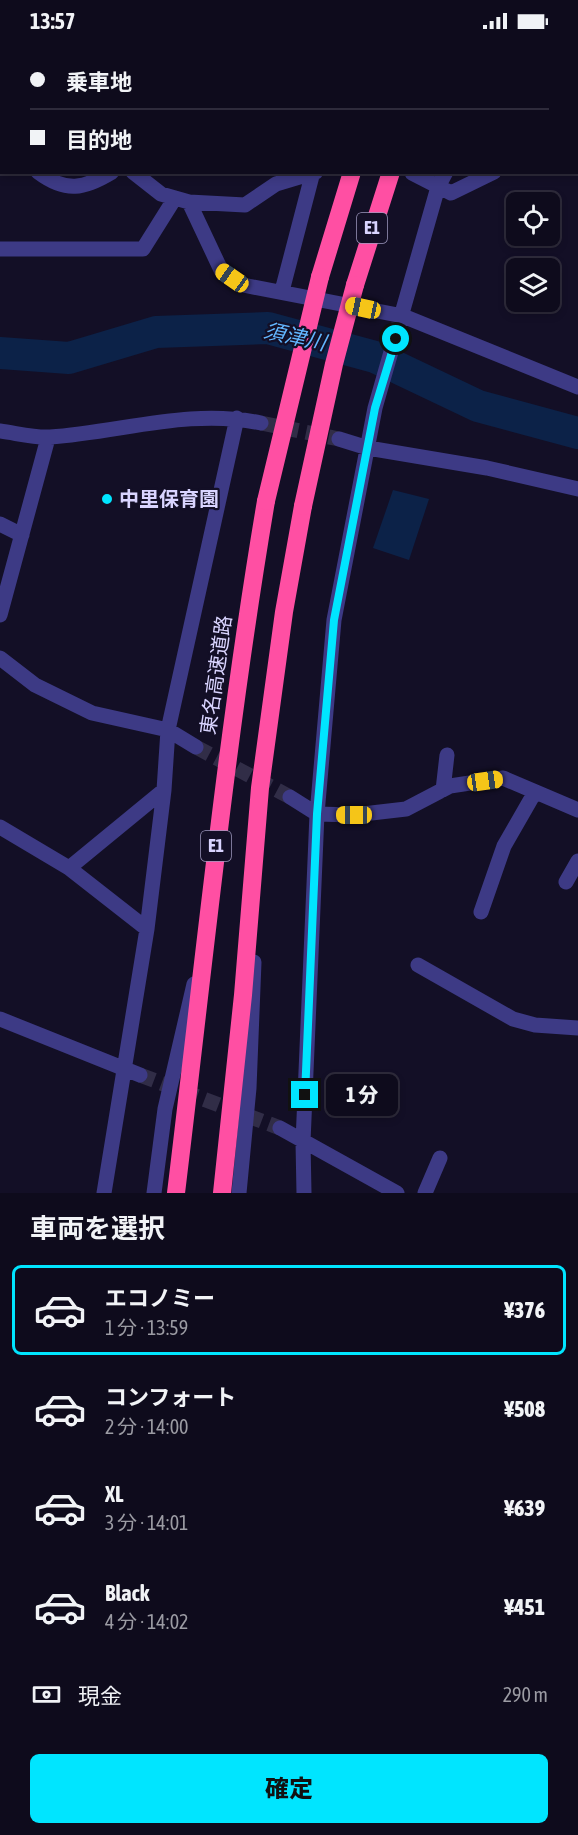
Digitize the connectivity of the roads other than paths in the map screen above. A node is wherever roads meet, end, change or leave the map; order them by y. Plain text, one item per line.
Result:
1 (42, 174) edge
2 (109, 174) edge
3 (136, 174) edge
4 (311, 174) edge
5 (314, 174) edge
6 (351, 174) edge
7 (390, 174) edge
8 (414, 174) edge
9 (445, 174) edge
10 (490, 174) edge
11 (438, 187) junction
12 (182, 200) junction
13 (0, 249) edge
14 (282, 291) junction
15 (403, 316) junction
16 (578, 387) edge
17 (237, 418) junction
18 (261, 423) tunnel mouth
19 (0, 431) edge
20 (48, 438) junction
21 (339, 439) tunnel mouth
22 (368, 448) junction
23 (578, 489) edge
24 (0, 524) edge
25 (22, 535) junction
26 (0, 615) edge
27 (0, 658) edge
28 (168, 730) junction
29 (196, 747) tunnel mouth
30 (447, 755) dead end
31 (260, 789) junction
32 (164, 790) junction
33 (443, 790) junction
34 (535, 792) junction
35 (290, 797) tunnel mouth
36 (578, 810) edge
37 (317, 814) junction
38 (0, 827) edge
39 (578, 861) edge
40 (69, 868) junction
41 (566, 882) dead end
42 (481, 912) dead end
43 (147, 929) junction
44 (205, 937) junction
45 (418, 965) dead end
46 (0, 1019) edge
47 (578, 1028) edge
48 (124, 1070) junction
49 (140, 1075) tunnel mouth
50 (280, 1128) tunnel mouth
51 (303, 1142) junction
52 (440, 1158) dead end
53 (104, 1193) edge
54 (154, 1193) edge
55 (176, 1193) edge
56 (222, 1193) edge
57 (239, 1193) edge
58 (304, 1193) edge
59 (397, 1193) edge
60 (425, 1193) edge

1 - 2 street
3 - 12 street
4 - 12 street
5 - 14 street
6 - 44 highway, 東名高速道路 / E1, bridge
7 - 31 highway, E1, bridge
8 - 11 street
9 - 11 street
10 - 11 street
11 - 15 street
12 - 13 street
12 - 14 street
14 - 15 street
15 - 16 street
15 - 22 street
17 - 18 street
17 - 20 street
17 - 28 street
19 - 20 street
20 - 25 street
21 - 22 street
22 - 23 street
22 - 37 street
24 - 25 street
25 - 26 street
27 - 28 street
28 - 29 street
28 - 32 street
30 - 33 street
31 - 56 highway, E1
31 - 57 street
32 - 40 street
32 - 43 street
33 - 34 street
33 - 37 street
34 - 36 street
34 - 42 street
35 - 37 street
37 - 51 street
38 - 40 street
39 - 41 street
40 - 43 street
43 - 48 street
44 - 54 street
44 - 55 highway, 東名高速道路 / E1
45 - 47 street
46 - 48 street
48 - 49 street
48 - 53 street
50 - 51 street
51 - 58 street
51 - 59 street
52 - 60 street

